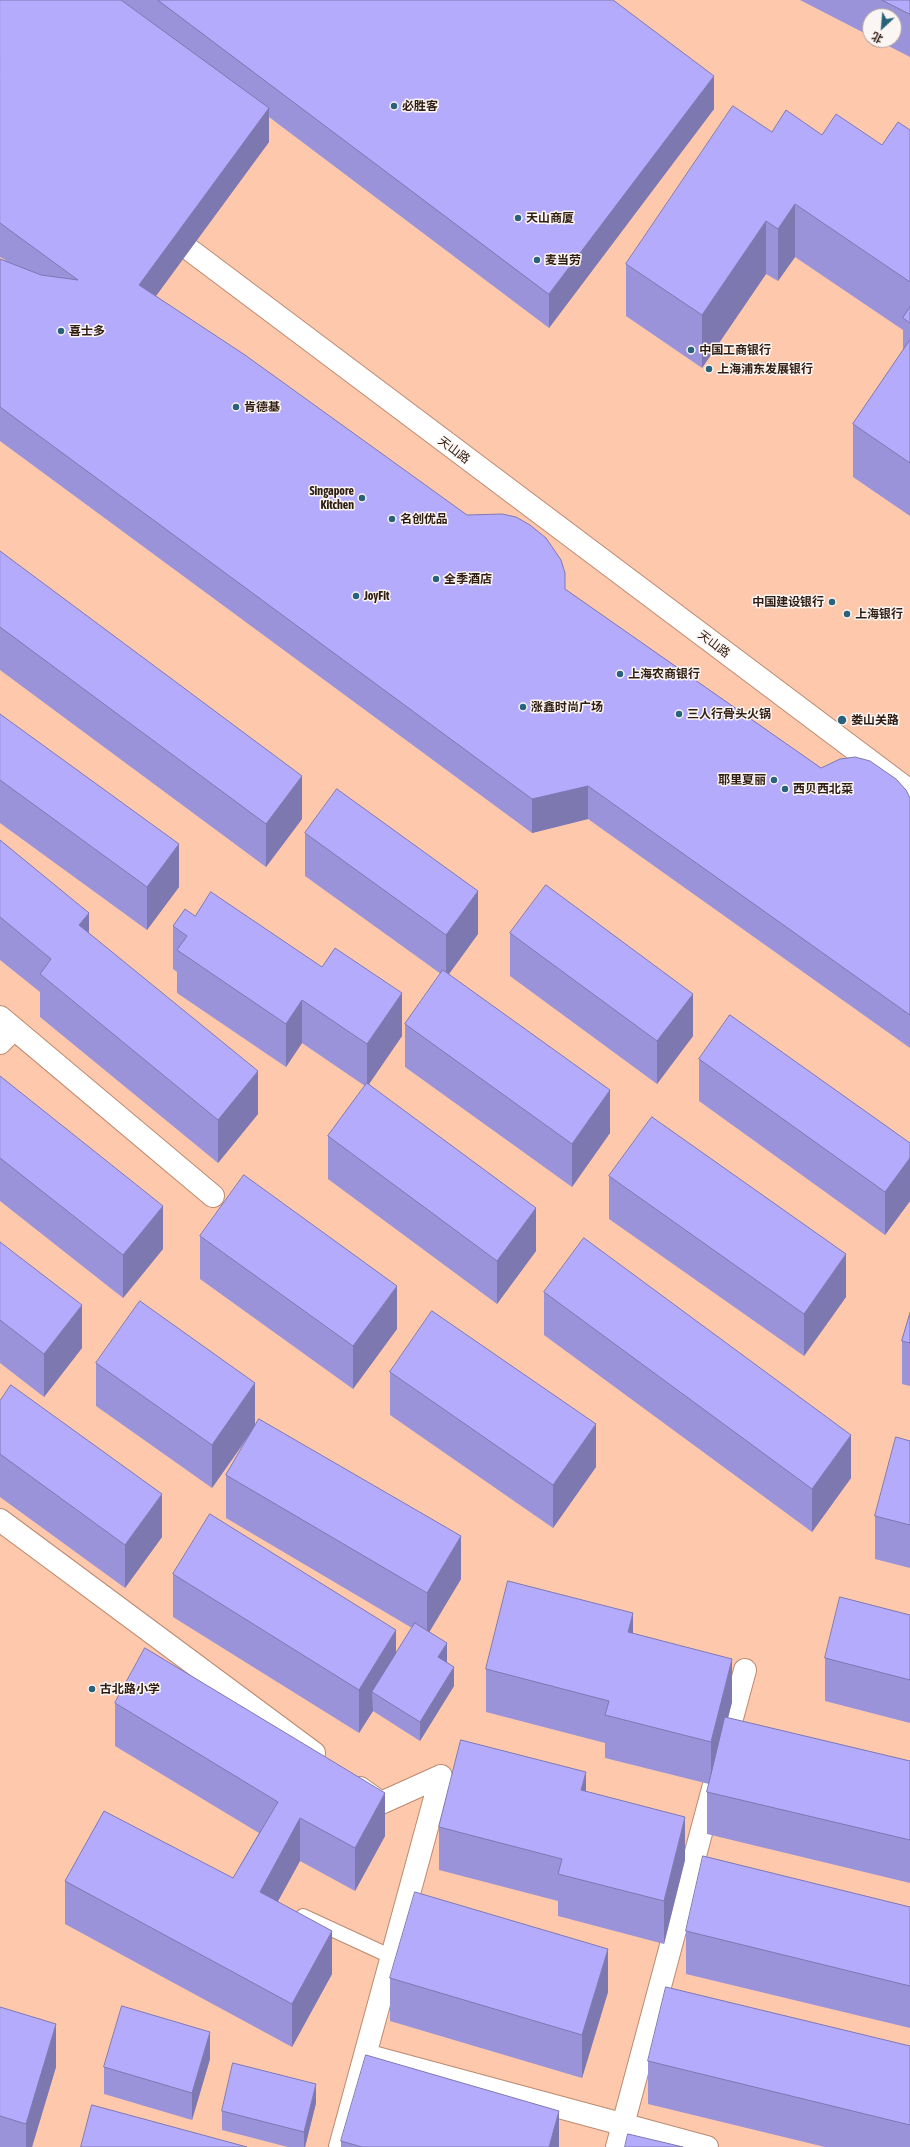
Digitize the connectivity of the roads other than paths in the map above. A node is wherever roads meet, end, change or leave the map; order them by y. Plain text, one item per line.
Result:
1 (150, 220) edge
2 (910, 791) edge
3 (4, 1030) edge
4 (213, 1196) dead end
5 (0, 1520) edge
6 (745, 1670) dead end
7 (297, 1913) edge
8 (392, 1957) junction
9 (366, 2055) junction
10 (623, 2124) junction
11 (340, 2147) edge
12 (617, 2147) edge
13 (707, 2147) edge

1 - 2 street, 天山路
3 - 4 street
5 - 8 street
6 - 10 street
7 - 8 lane
8 - 9 street
9 - 10 street
9 - 11 street
10 - 12 street
10 - 13 street

